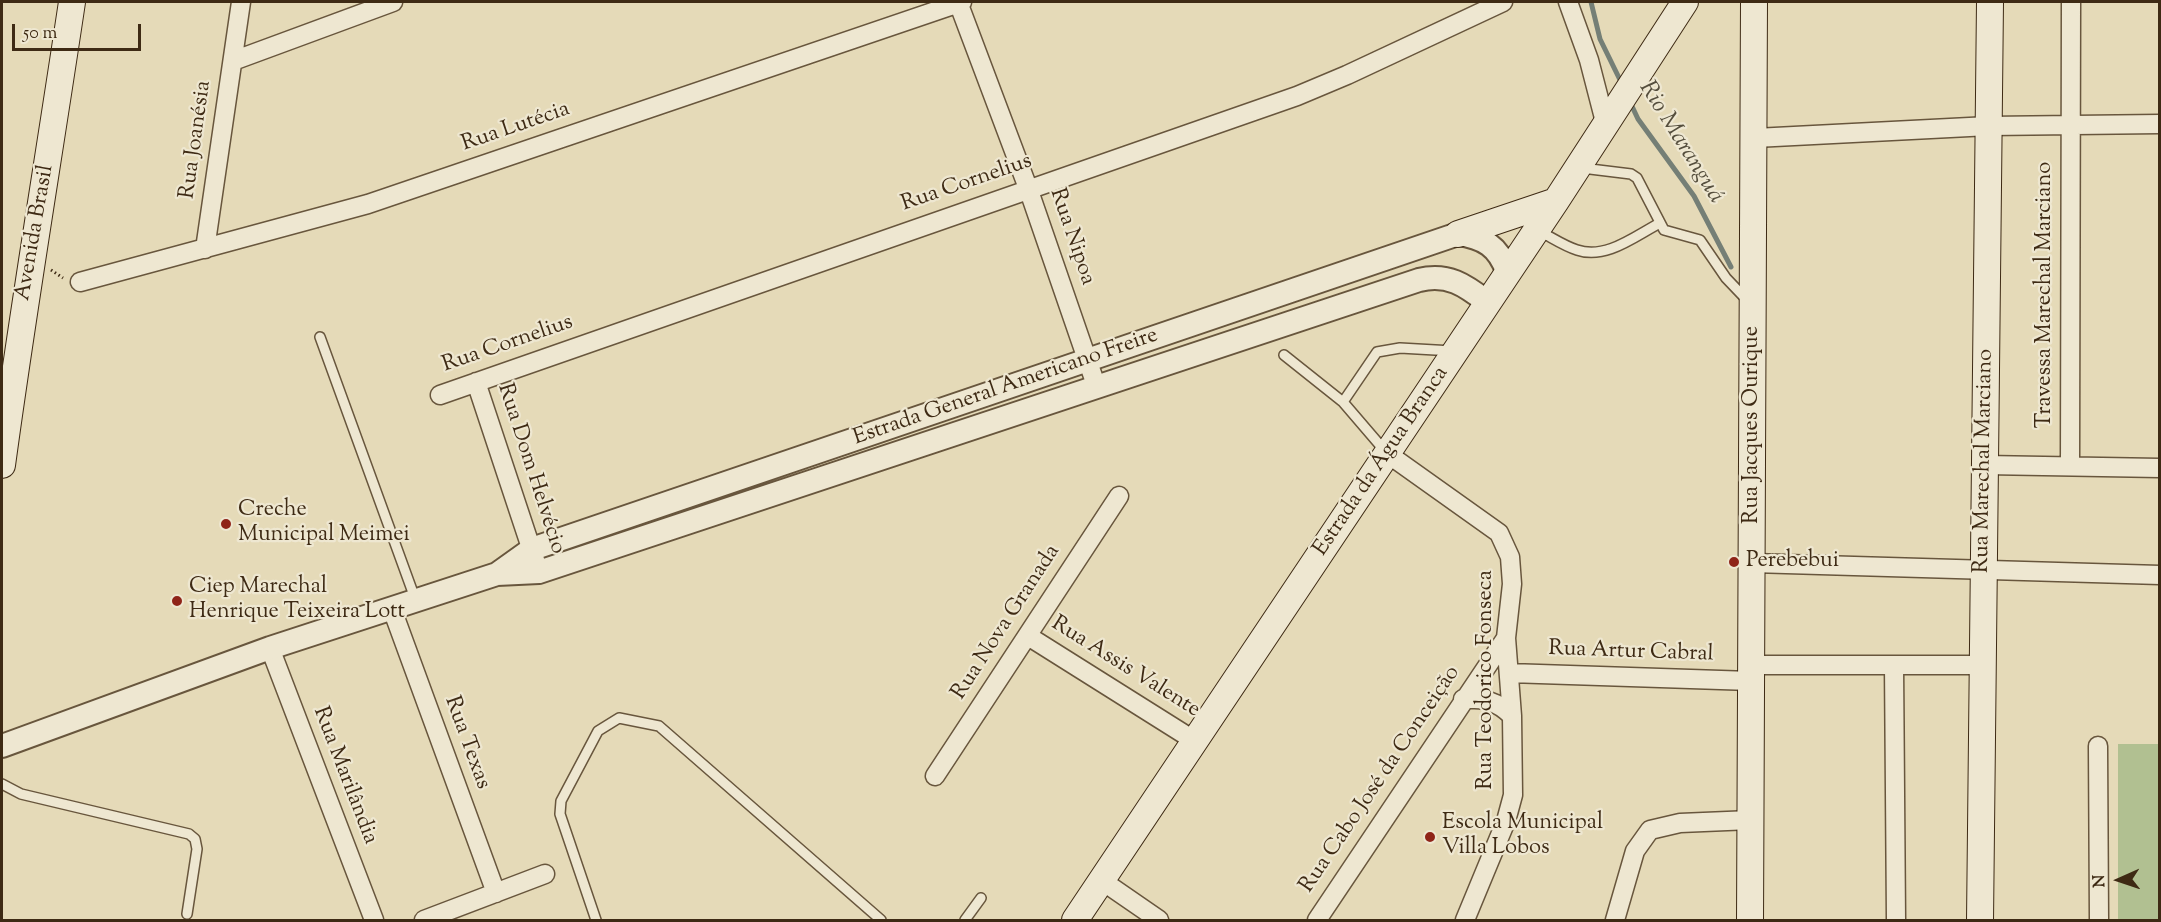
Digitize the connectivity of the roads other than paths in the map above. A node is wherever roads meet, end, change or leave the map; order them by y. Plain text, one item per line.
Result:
1 (72, 2) edge
2 (241, 2) edge
3 (393, 2) edge
4 (959, 2) edge
5 (1503, 2) edge
6 (1568, 2) edge
7 (1685, 2) edge
8 (1754, 2) edge
9 (1990, 2) edge
10 (2071, 2) edge
11 (233, 62) junction
12 (1609, 116) junction
13 (2160, 124) edge
14 (2069, 125) junction
15 (1989, 126) junction
16 (1755, 138) junction
17 (1576, 168) junction
18 (1028, 188) junction
19 (1556, 201) junction
20 (1660, 223) junction
21 (1536, 230) junction
22 (1458, 234) junction
23 (205, 249) junction
24 (1507, 271) junction
25 (80, 282) dead end
26 (25, 294) junction
27 (1487, 302) junction
28 (1754, 307) junction
29 (3, 316) edge
30 (320, 337) dead end
31 (1455, 351) junction
32 (1284, 355) dead end
33 (1088, 360) junction
34 (476, 382) junction
35 (1096, 388) junction
36 (440, 394) dead end
37 (1343, 402) junction
38 (1388, 454) junction
39 (2, 465) edge
40 (1985, 465) junction
41 (2070, 465) junction
42 (2160, 468) edge
43 (1119, 496) dead end
44 (532, 549) junction
45 (1752, 563) junction
46 (1984, 571) junction
47 (539, 572) junction
48 (497, 574) junction
49 (2160, 575) edge
50 (417, 601) junction
51 (392, 609) junction
52 (1028, 636) junction
53 (1506, 638) junction
54 (270, 648) junction
55 (1894, 665) junction
56 (1983, 665) junction
57 (1509, 673) junction
58 (1751, 673) junction
59 (1463, 699) junction
60 (1512, 716) junction
61 (6, 741) edge
62 (1196, 741) junction
63 (2098, 746) dead end
64 (935, 776) dead end
65 (2, 784) edge
66 (1751, 820) junction
67 (545, 874) dead end
68 (1101, 880) junction
69 (496, 893) junction
70 (981, 898) dead end
71 (187, 914) dead end
72 (374, 921) edge
73 (424, 921) edge
74 (596, 921) edge
75 (881, 921) edge
76 (965, 921) edge
77 (1075, 921) edge
78 (1159, 921) edge
79 (1317, 921) edge
80 (1465, 921) edge
81 (1615, 921) edge
82 (1750, 921) edge
83 (1896, 921) edge
84 (1980, 921) edge
85 (2099, 921) edge

1 - 26 main road, Avenida Brasil
2 - 11 street, Rua Joanésia
3 - 11 street
4 - 18 street, Rua Nipoa
4 - 23 street, Rua Lutécia
5 - 18 street, Rua Cornelius
6 - 12 street
7 - 12 main road, Estrada da Água Branca
8 - 16 main road, Rua Jacques Ourique
9 - 15 main road, Rua Marechal Marciano
10 - 14 street, Travessa Marechal Marciano
11 - 23 street, Rua Joanésia
12 - 17 main road, Estrada da Água Branca
13 - 14 street
14 - 15 street
14 - 41 street, Travessa Marechal Marciano
15 - 16 street
15 - 40 main road, Rua Marechal Marciano
16 - 28 main road, Rua Jacques Ourique
17 - 19 main road, Estrada da Água Branca
17 - 20 lane
18 - 33 street, Rua Nipoa
18 - 34 street, Rua Cornelius
19 - 21 main road, Estrada da Água Branca
19 - 22 main road
20 - 21 lane
20 - 28 lane
21 - 24 main road, Estrada da Água Branca
22 - 24 street
22 - 33 street, Estrada General Americano Freire
23 - 25 street, Rua Lutécia
24 - 27 main road, Estrada da Água Branca
26 - 29 main road
26 - 39 main road, Avenida Brasil
27 - 31 main road, Estrada da Água Branca
27 - 35 street, Estrada General Americano Freire
28 - 45 main road, Rua Jacques Ourique
30 - 50 lane
31 - 37 lane
31 - 38 main road, Estrada da Água Branca
32 - 37 lane
33 - 35 street, Rua Nipoa
33 - 44 street, Estrada General Americano Freire
34 - 36 street, Rua Cornelius
34 - 44 street, Rua Dom Helvécio
35 - 47 street, Estrada General Americano Freire
37 - 38 lane
38 - 53 street, Rua Teodorico Fonseca
38 - 62 main road, Estrada da Água Branca
40 - 41 street
40 - 46 main road, Rua Marechal Marciano
41 - 42 street
43 - 52 street, Rua Nova Granada
44 - 47 street, Rua Dom Helvécio
44 - 48 street, Estrada General Americano Freire
45 - 46 street
45 - 58 main road, Rua Jacques Ourique
46 - 49 street
46 - 56 main road, Rua Marechal Marciano
47 - 48 street, Estrada General Americano Freire
48 - 50 street, Estrada General Americano Freire
50 - 51 street, Estrada General Americano Freire
51 - 54 street, Estrada General Americano Freire
51 - 69 street, Rua Texas
52 - 62 street, Rua Assis Valente
52 - 64 street, Rua Nova Granada
53 - 57 street, Rua Teodorico Fonseca
53 - 59 street, Rua Cabo José da Conceição
54 - 61 street, Estrada General Americano Freire
54 - 72 street, Rua Marilândia
55 - 56 street, Rua Artur Cabral
55 - 58 street, Rua Artur Cabral
55 - 83 street
56 - 84 main road, Rua Marechal Marciano
57 - 58 street, Rua Artur Cabral
57 - 60 street, Rua Teodorico Fonseca
58 - 66 main road, Rua Jacques Ourique
59 - 60 street
59 - 79 street, Rua Cabo José da Conceição
60 - 80 street, Rua Teodorico Fonseca
62 - 68 main road, Estrada da Água Branca
63 - 85 street
65 - 71 lane
66 - 81 street
66 - 82 main road, Rua Jacques Ourique
67 - 69 street
68 - 77 main road, Estrada da Água Branca
68 - 78 street
69 - 73 street
70 - 76 lane
74 - 75 lane

